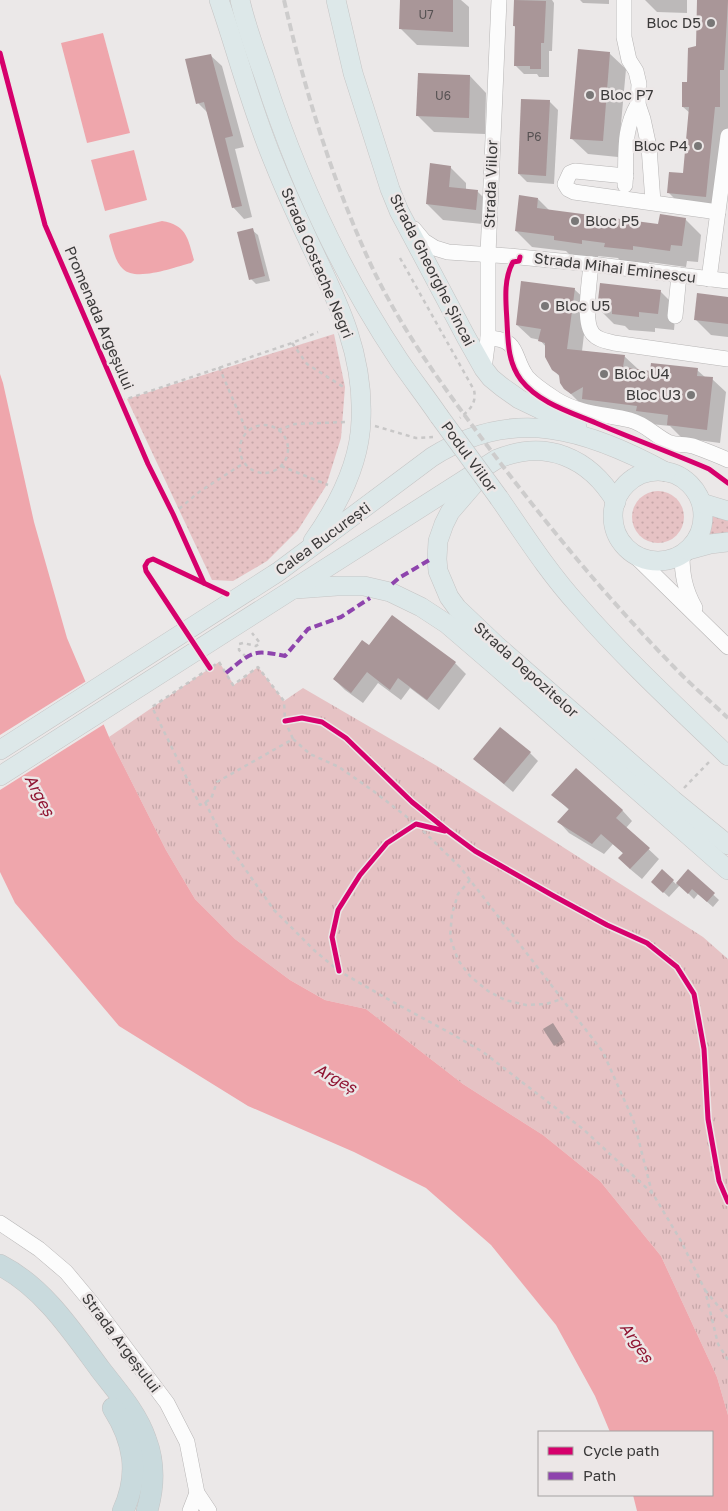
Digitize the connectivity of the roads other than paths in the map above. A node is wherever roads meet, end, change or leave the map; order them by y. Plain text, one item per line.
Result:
1 (219, 0) edge
2 (336, 0) edge
3 (499, 0) edge
4 (624, 0) edge
5 (240, 1) edge
6 (638, 104) junction
7 (728, 136) edge
8 (626, 176) junction
9 (625, 198) junction
10 (653, 202) junction
11 (399, 211) junction
12 (718, 212) junction
13 (488, 254) junction
14 (591, 264) junction
15 (679, 275) junction
16 (710, 279) junction
17 (728, 281) edge
18 (675, 316) dead end
19 (488, 338) junction
20 (728, 359) edge
21 (484, 368) junction
22 (440, 416) joint
23 (609, 444) junction
24 (497, 459) junction
25 (728, 460) edge
26 (666, 472) junction
27 (616, 502) junction
28 (702, 504) junction
29 (728, 511) edge
30 (728, 542) edge
31 (631, 552) junction
32 (685, 552) junction
33 (304, 553) junction
34 (292, 590) junction
35 (707, 625) junction
36 (728, 647) edge
37 (0, 750) edge
38 (724, 753) edge
39 (0, 776) edge
40 (728, 845) edge
41 (728, 870) edge
42 (0, 1223) edge
43 (0, 1265) edge
44 (0, 1279) edge
45 (197, 1493) junction
46 (123, 1511) edge
47 (147, 1511) edge
48 (190, 1511) edge
49 (209, 1511) edge

1 - 33 main road, Strada Costache Negri
2 - 11 main road, Strada Gheorghe Șincai
3 - 13 street, Strada Viilor
4 - 6 street
5 - 22 main road, Strada Costache Negri
6 - 8 street
6 - 10 street
7 - 12 street
8 - 9 street
8 - 9 street
9 - 10 street
10 - 12 street
11 - 13 street, Strada Mihai Eminescu
11 - 21 main road, Strada Gheorghe Șincai
12 - 16 street
13 - 14 street, Strada Mihai Eminescu
13 - 19 street, Strada Viilor
14 - 15 street, Strada Mihai Eminescu
14 - 20 street
15 - 16 street, Strada Mihai Eminescu
15 - 18 street
16 - 17 street, Strada Mihai Eminescu
19 - 21 street, Strada Viilor
19 - 25 street
21 - 23 main road, Strada Gheorghe Șincai
22 - 38 main road, Podul Viilor, bridge
23 - 26 main road, Calea București
23 - 33 main road, Calea București
24 - 27 main road, Calea București
24 - 34 main road, Calea București
24 - 40 main road, Strada Depozitelor
26 - 27 main road
26 - 28 main road
27 - 31 main road
28 - 29 main road
28 - 32 main road
30 - 32 main road
31 - 32 main road
31 - 35 street
32 - 35 street
33 - 37 main road, Calea București
34 - 39 main road, Calea București
34 - 41 main road, Strada Depozitelor
35 - 36 street
42 - 45 street, Strada Argeșului
43 - 47 highway
44 - 46 highway
45 - 48 street
45 - 49 street, Strada Argeșului

